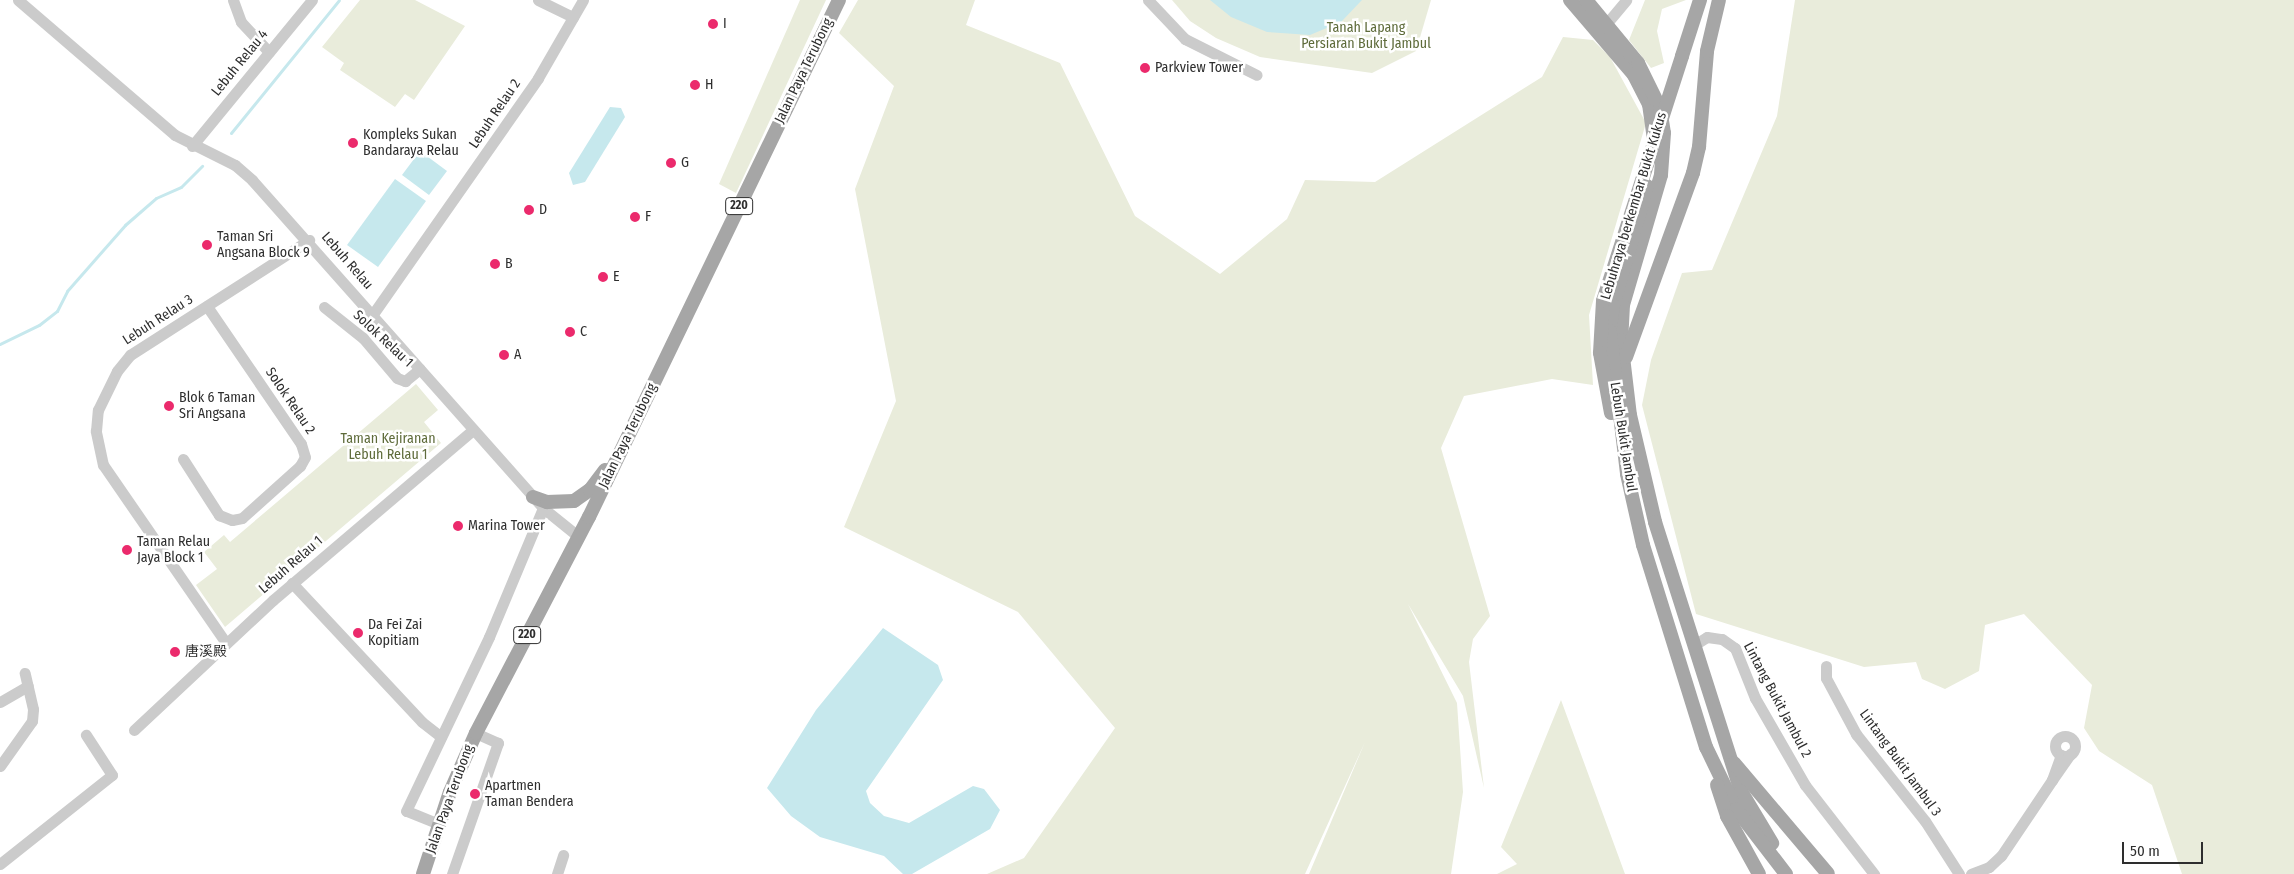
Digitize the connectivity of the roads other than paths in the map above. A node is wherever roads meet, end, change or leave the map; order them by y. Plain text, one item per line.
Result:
1 (18, 0) edge
2 (234, 0) edge
3 (312, 0) edge
4 (538, 0) edge
5 (583, 0) edge
6 (839, 0) edge
7 (1148, 0) edge
8 (1570, 0) edge
9 (1586, 0) edge
10 (1626, 0) edge
11 (1700, 0) edge
12 (1719, 0) edge
13 (573, 18) junction
14 (1607, 23) junction
15 (269, 52) junction
16 (1257, 75) dead end
17 (192, 146) junction
18 (309, 240) junction
19 (208, 306) junction
20 (324, 307) dead end
21 (373, 314) junction
22 (420, 369) junction
23 (1623, 372) junction
24 (473, 430) junction
25 (621, 451) junction
26 (183, 459) dead end
27 (1627, 474) junction
28 (533, 497) junction
29 (543, 508) junction
30 (579, 538) junction
31 (292, 583) junction
32 (226, 643) junction
33 (1694, 645) junction
34 (1826, 666) dead end
35 (25, 673) dead end
36 (28, 686) junction
37 (0, 702) edge
38 (134, 730) dead end
39 (476, 733) junction
40 (86, 735) dead end
41 (441, 737) junction
42 (1706, 748) junction
43 (2065, 755) dead end
44 (1732, 761) junction
45 (0, 766) edge
46 (439, 824) junction
47 (563, 856) dead end
48 (0, 864) edge
49 (424, 874) edge
50 (452, 874) edge
51 (557, 874) edge
52 (1759, 874) edge
53 (1786, 874) edge
54 (1794, 874) edge
55 (1828, 874) edge
56 (1874, 874) edge
57 (1959, 874) edge
58 (1971, 874) edge

1 - 17 street, Lebuh Relau
2 - 15 street
3 - 15 street, Lebuh Relau 4
4 - 13 street
5 - 13 street, Lebuh Relau 2
6 - 25 main road, Jalan Paya Terubong / 220
7 - 16 street
8 - 27 main road, Lebuh Bukit Jambul
9 - 14 main road, Lebuh Bukit Jambul
10 - 14 street
11 - 27 main road, Lebuhraya berkembar Bukit Kukus, bridge
12 - 23 main road
13 - 21 street, Lebuh Relau 2
14 - 23 main road, Lebuh Bukit Jambul
15 - 17 street, Lebuh Relau 4
17 - 18 street, Lebuh Relau
18 - 19 street, Lebuh Relau 3
18 - 21 street, Lebuh Relau
19 - 26 street, Solok Relau 2
19 - 32 street, Lebuh Relau 3
20 - 22 street, Solok Relau 1
21 - 22 street, Lebuh Relau
22 - 24 street, Lebuh Relau
23 - 33 main road, Lebuh Bukit Jambul
24 - 28 street, Lebuh Relau
24 - 31 street, Lebuh Relau 1
25 - 28 main road
25 - 30 main road, Jalan Paya Terubong / 220
27 - 42 main road, Lebuh Bukit Jambul
28 - 29 street, Lebuh Relau
29 - 30 street, Lebuh Relau
29 - 41 street
30 - 39 main road, Jalan Paya Terubong / 220
31 - 32 street, Lebuh Relau 1
31 - 41 street
32 - 38 street, Lebuh Relau 1
33 - 44 main road, Lebuh Bukit Jambul
33 - 56 street, Lintang Bukit Jambul 2
34 - 57 street, Lintang Bukit Jambul 3
35 - 36 street
36 - 37 street
36 - 45 street
39 - 46 main road, Jalan Paya Terubong / 220
39 - 50 street, Jalan Paya Terubong
40 - 48 street
41 - 46 street
42 - 52 main road
42 - 53 main road, Lebuh Bukit Jambul
43 - 58 street
44 - 54 main road, Lebuh Bukit Jambul
44 - 55 main road
46 - 49 main road, Jalan Paya Terubong / 220
47 - 51 street

